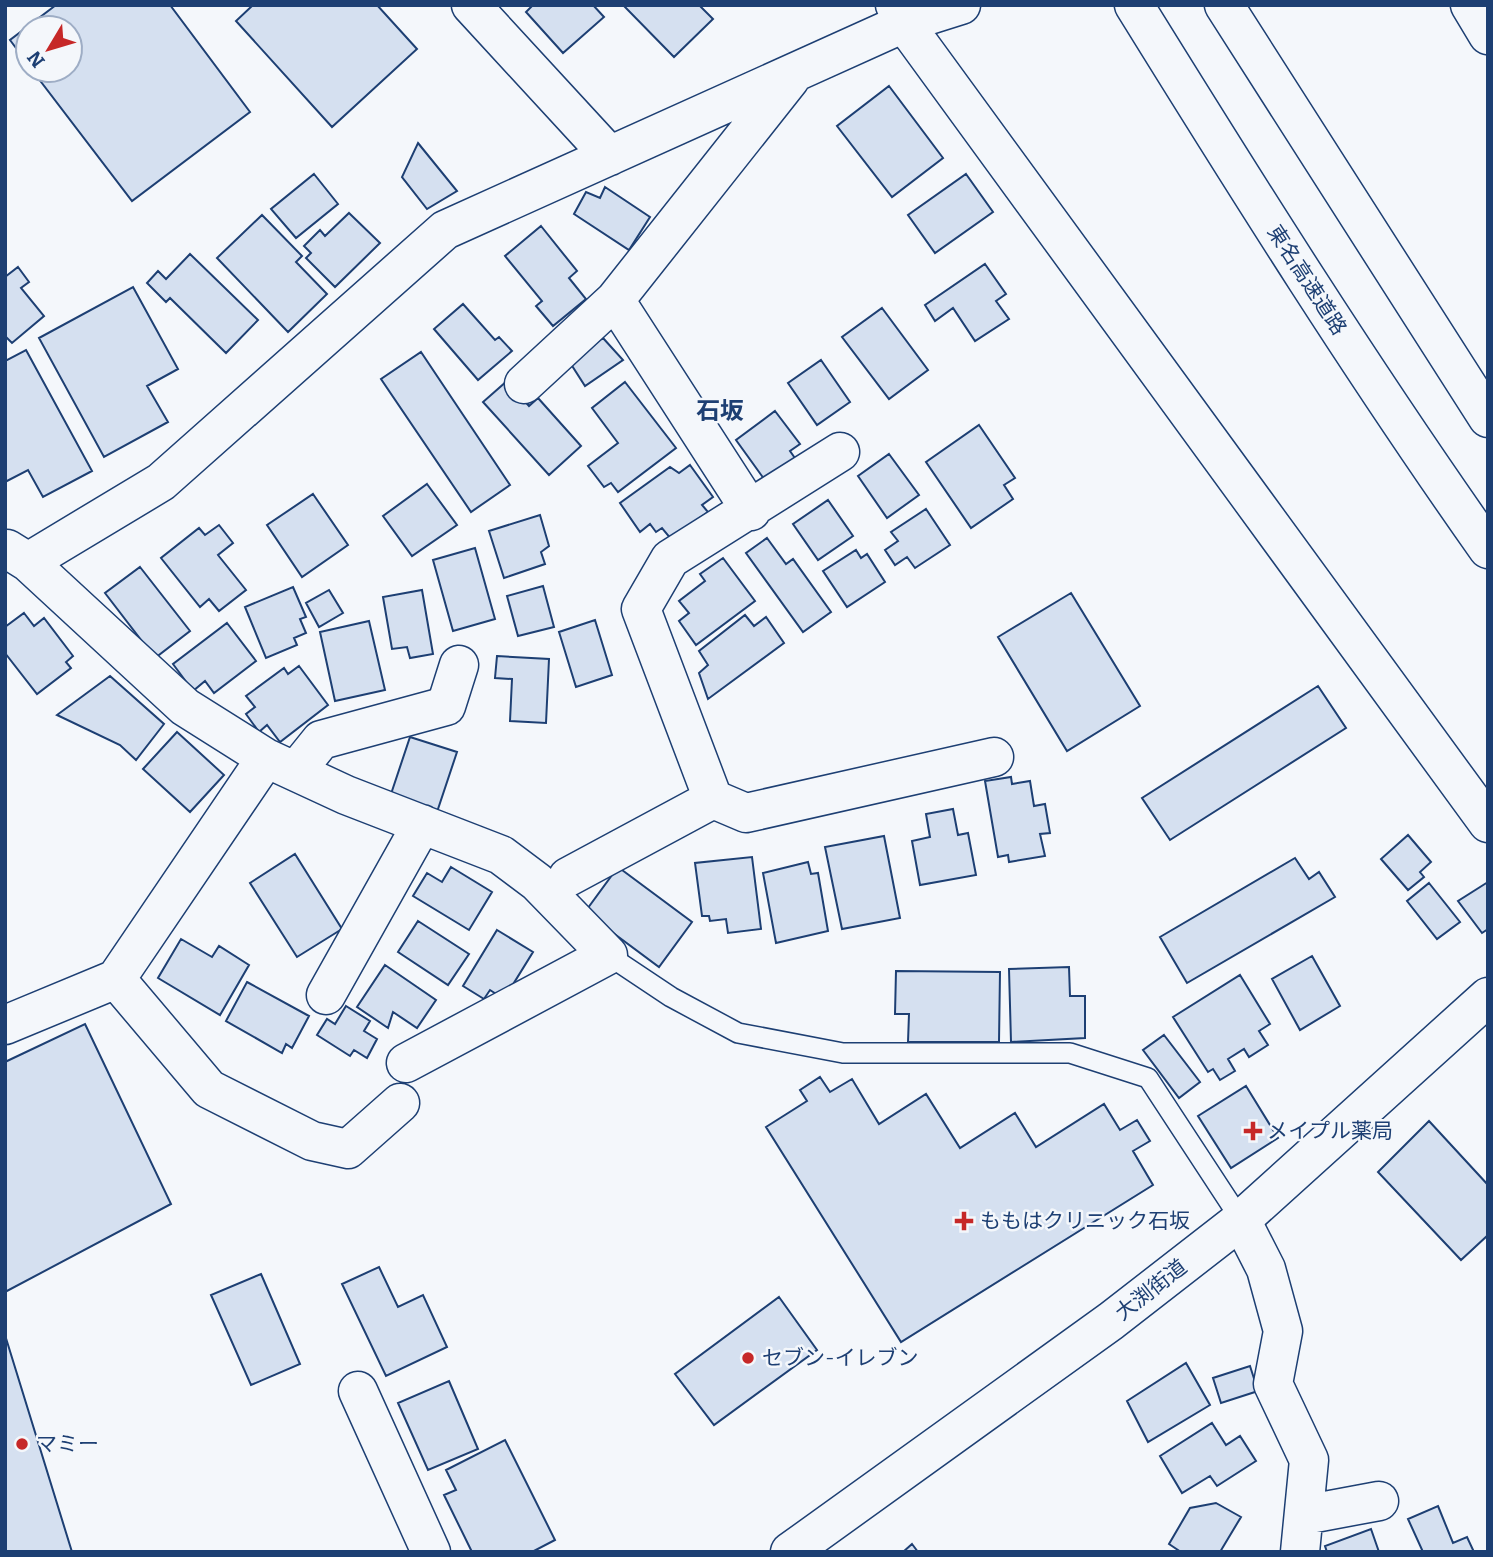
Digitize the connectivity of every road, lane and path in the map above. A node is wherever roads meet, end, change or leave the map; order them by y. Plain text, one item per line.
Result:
1 (471, 5) edge
2 (961, 5) edge
3 (1134, 5) edge
4 (1224, 5) edge
5 (1470, 5) edge
6 (899, 14) edge
7 (1488, 35) edge
8 (794, 74) junction
9 (610, 156) junction
10 (615, 300) junction
11 (524, 384) dead end
12 (1488, 418) edge
13 (840, 452) dead end
14 (751, 511) junction
15 (1488, 549) edge
16 (16, 555) edge
17 (459, 665) dead end
18 (994, 757) dead end
19 (281, 765) junction
20 (713, 799) junction
21 (1488, 823) edge
22 (422, 824) junction
23 (568, 877) dead end
24 (608, 955) junction
25 (116, 979) junction
26 (326, 995) dead end
27 (1488, 998) edge
28 (5, 1025) edge
29 (406, 1062) dead end
30 (400, 1104) dead end
31 (1241, 1220) junction
32 (358, 1391) dead end
33 (1379, 1501) dead end
34 (1302, 1533) edge
35 (431, 1552) edge
36 (790, 1552) edge

1 - 9 main road
2 - 6 main road
3 - 15 main road, 東名高速道路
4 - 12 main road
5 - 7 main road
6 - 8 main road
6 - 21 main road
8 - 9 main road
8 - 10 main road
9 - 16 main road
10 - 11 main road
10 - 14 main road
13 - 14 main road
14 - 20 main road
16 - 19 main road
17 - 19 main road
18 - 20 main road
19 - 22 main road
19 - 25 main road
20 - 23 main road
22 - 24 main road
22 - 26 main road
24 - 29 main road
24 - 31 lane
25 - 28 main road
25 - 30 main road
27 - 31 main road, 大渕街道
31 - 34 main road
31 - 36 main road, 大渕街道
32 - 35 main road
33 - 34 main road

